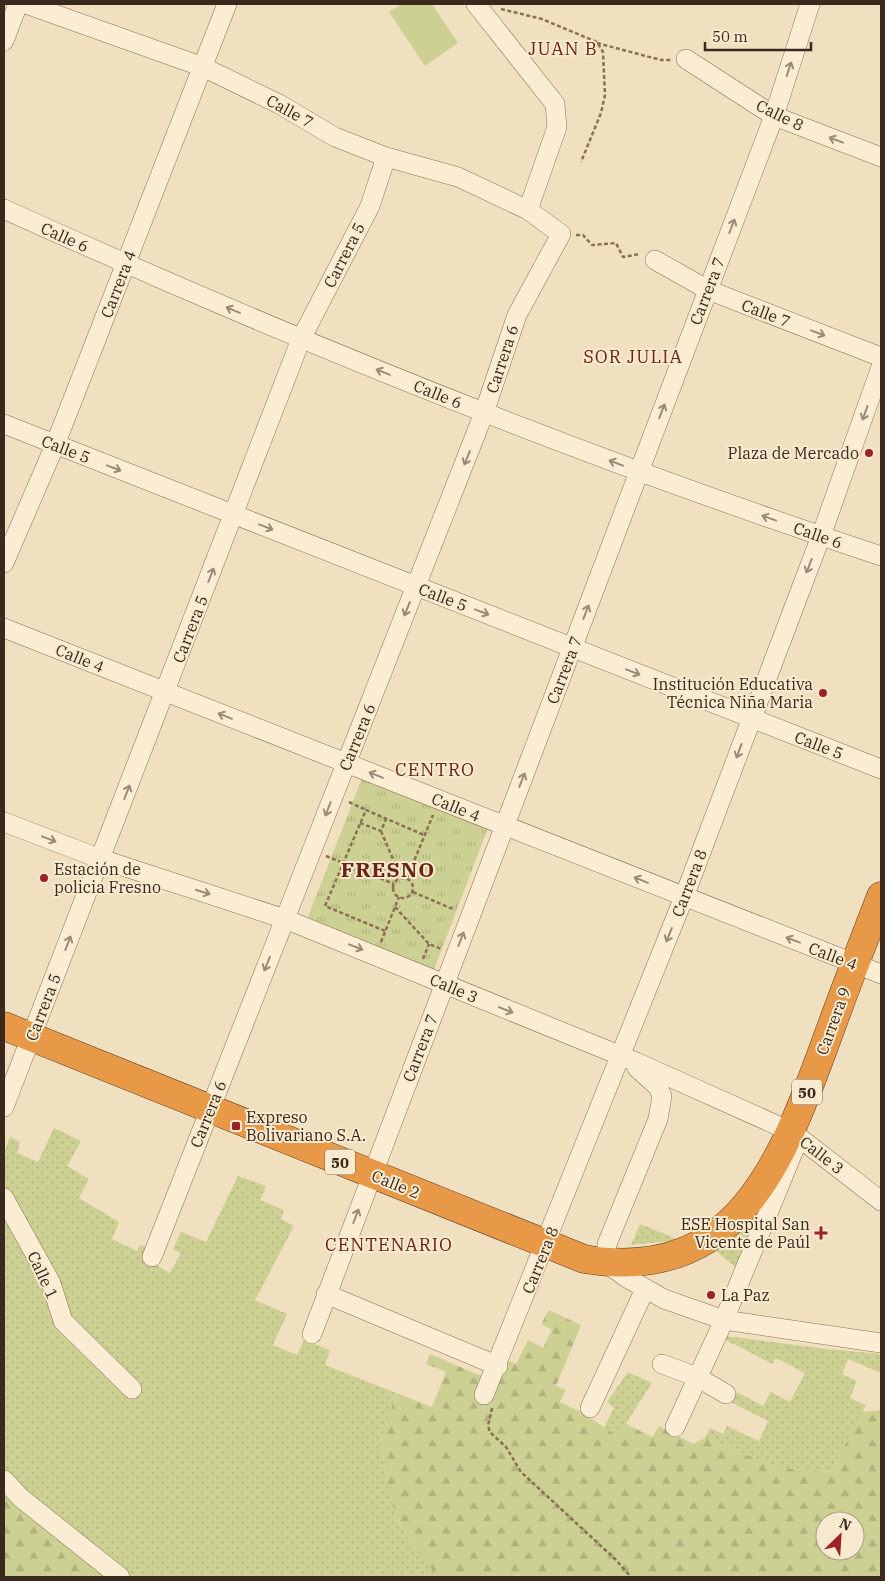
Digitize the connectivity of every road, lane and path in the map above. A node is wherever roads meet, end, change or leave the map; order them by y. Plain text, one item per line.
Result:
1 (18, 4) edge
2 (26, 4) edge
3 (227, 4) edge
4 (476, 4) edge
5 (810, 4) edge
6 (499, 8) dead end
7 (4, 41) edge
8 (597, 42) junction
9 (686, 59) joint
10 (203, 67) junction
11 (774, 116) junction
12 (386, 157) junction
13 (881, 157) edge
14 (581, 162) dead end
15 (4, 209) edge
16 (528, 210) junction
17 (556, 229) junction
18 (655, 260) joint
19 (126, 264) junction
20 (708, 290) junction
21 (301, 339) junction
22 (881, 357) edge
23 (881, 368) edge
24 (484, 413) junction
25 (4, 424) edge
26 (55, 445) junction
27 (639, 471) junction
28 (234, 515) junction
29 (821, 536) junction
30 (881, 556) edge
31 (4, 563) edge
32 (416, 586) junction
33 (4, 628) edge
34 (572, 648) junction
35 (166, 692) junction
36 (751, 718) junction
37 (346, 763) junction
38 (881, 769) edge
39 (439, 800) junction
40 (386, 819) junction
41 (4, 822) edge
42 (360, 823) junction
43 (504, 826) junction
44 (381, 831) junction
45 (424, 835) junction
46 (312, 850) junction
47 (101, 859) junction
48 (344, 863) junction
49 (401, 878) junction
50 (407, 878) junction
51 (394, 884) junction
52 (412, 892) junction
53 (881, 896) edge
54 (399, 897) junction
55 (684, 897) junction
56 (395, 907) junction
57 (470, 916) junction
58 (285, 919) junction
59 (385, 931) junction
60 (429, 944) dead end
61 (376, 955) junction
62 (854, 964) junction
63 (881, 974) edge
64 (444, 985) junction
65 (4, 1026) edge
66 (32, 1038) junction
67 (628, 1059) junction
68 (4, 1107) edge
69 (210, 1109) junction
70 (795, 1135) junction
71 (372, 1175) junction
72 (4, 1198) edge
73 (881, 1201) edge
74 (546, 1245) junction
75 (683, 1252) joint
76 (152, 1257) dead end
77 (606, 1263) junction
78 (645, 1289) junction
79 (326, 1294) junction
80 (724, 1320) junction
81 (312, 1334) dead end
82 (881, 1343) edge
83 (662, 1364) dead end
84 (498, 1366) junction
85 (696, 1377) junction
86 (132, 1389) dead end
87 (726, 1394) dead end
88 (484, 1395) joint
89 (590, 1408) dead end
90 (675, 1427) dead end
91 (4, 1480) edge
92 (120, 1577) edge
93 (631, 1577) edge

1 - 7 street
2 - 10 street, Calle 7
3 - 10 street, Carrera 4
4 - 16 street
11 -> 5 street, Carrera 7
6 - 8 path
8 - 9 path
8 - 14 path
9 - 11 street, Calle 8
10 - 12 street, Calle 7
10 - 19 street, Carrera 4
13 -> 11 street, Calle 8
20 -> 11 street, Carrera 7
12 - 16 street, Calle 7
12 - 21 street, Carrera 5
15 - 19 street, Calle 6
16 - 17 street, Calle 7
17 - 18 path
17 - 24 street, Carrera 6
18 - 20 street, Calle 7
21 -> 19 street, Calle 6
19 - 26 street, Carrera 4
20 -> 22 street, Calle 7
27 -> 20 street, Carrera 7
24 -> 21 street, Calle 6
21 - 28 street, Carrera 5
23 -> 29 street, Carrera 8
27 -> 24 street, Calle 6
24 -> 32 street, Carrera 6
25 - 26 street, Calle 5
26 -> 28 street, Calle 5
26 - 31 street, Carrera 4
29 -> 27 street, Calle 6
34 -> 27 street, Carrera 7
28 -> 32 street, Calle 5
35 -> 28 street, Carrera 5
29 - 30 street, Calle 6
29 -> 36 street, Carrera 8
32 -> 34 street, Calle 5
32 -> 37 street, Carrera 6
33 - 35 street, Calle 4
34 -> 36 street, Calle 5
43 -> 34 street, Carrera 7
37 -> 35 street, Calle 4
47 -> 35 street, Carrera 5
36 - 38 street, Calle 5
36 -> 55 street, Carrera 8
39 -> 37 street, Calle 4
37 -> 46 street, Carrera 6
39 - 43 street, Calle 4
39 - 45 path
40 - 42 path
40 - 44 path
40 - 45 path
41 -> 47 street, Calle 3
42 - 44 path
42 - 48 path
55 -> 43 street, Calle 4
43 - 57 street, Carrera 7
44 - 49 path
45 - 50 path
46 - 48 path
46 - 58 street, Carrera 6
47 -> 58 street, Calle 3
66 -> 47 street, Carrera 5
48 - 51 path
48 - 59 path
49 - 50 path
49 - 51 path
50 - 52 path
51 - 54 path
52 - 54 path
52 - 57 path
53 - 62 highway, Carrera 9 / 50
54 - 56 path
62 -> 55 street, Calle 4
55 -> 67 street, Carrera 8
56 - 59 path
56 - 60 path
64 -> 57 street, Carrera 7
58 -> 61 street, Calle 3
58 -> 69 street, Carrera 6
59 - 61 path
61 - 64 street, Calle 3
62 - 63 street, Calle 4
62 - 70 highway, Carrera 9 / 50
64 -> 67 street, Calle 3
64 - 71 street, Carrera 7
65 - 66 highway, Calle 2 / 50
66 - 68 street, Carrera 5
66 - 69 highway, Calle 2 / 50
67 - 70 street, Calle 3
67 - 74 street, Carrera 8
67 - 77 street
69 - 71 highway, Calle 2 / 50
69 - 76 street, Carrera 6
70 - 73 street, Calle 3
70 - 75 highway, Carrera 9 / 50
70 - 80 street
71 - 74 highway, Calle 2 / 50
79 -> 71 street, Carrera 7
72 - 86 street, Calle 1
74 - 77 highway, Calle 2 / 50
74 - 84 street, Carrera 8
75 - 77 highway, Calle 2 / 50
77 - 78 street
78 - 80 street
78 - 89 street
79 - 81 street, Carrera 7
79 - 84 street
80 - 82 street
80 - 85 street
83 - 85 street
84 - 88 street, Carrera 8
85 - 87 street
85 - 90 street
88 - 93 path
91 - 92 street

